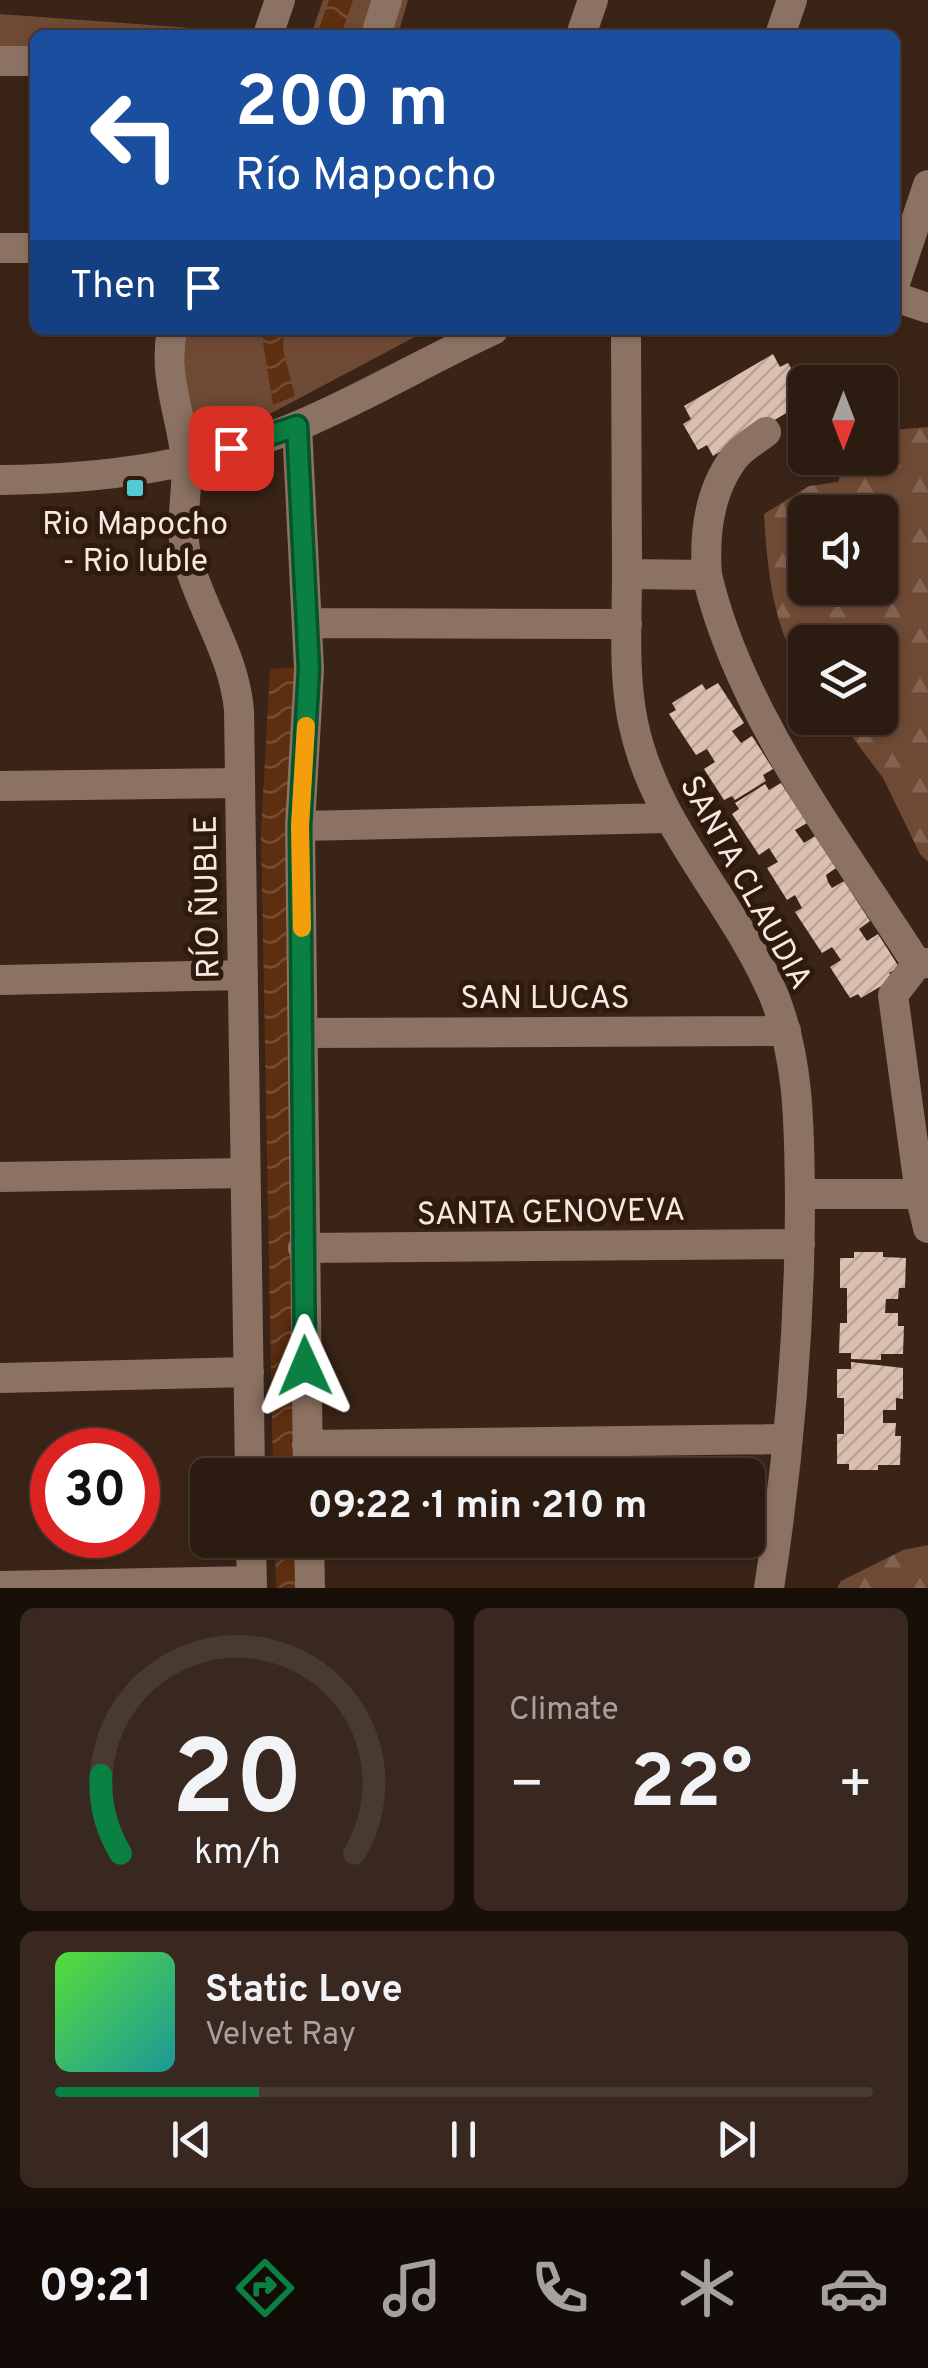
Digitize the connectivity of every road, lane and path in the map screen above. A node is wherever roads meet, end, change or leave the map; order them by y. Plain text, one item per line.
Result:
1 (280, 0) edge
2 (387, 0) edge
3 (593, 0) edge
4 (792, 0) edge
5 (270, 30) edge
6 (378, 30) edge
7 (583, 30) edge
8 (782, 30) edge
9 (30, 61) edge
10 (0, 62) edge
11 (928, 186) edge
12 (0, 248) edge
13 (30, 248) edge
14 (900, 268) edge
15 (900, 300) edge
16 (928, 308) edge
17 (171, 335) edge
18 (476, 335) edge
19 (626, 335) edge
20 (297, 426) junction
21 (766, 432) dead end
22 (186, 462) junction
23 (0, 480) edge
24 (627, 574) junction
25 (707, 575) junction
26 (307, 623) junction
27 (627, 624) junction
28 (239, 783) junction
29 (0, 786) edge
30 (670, 818) junction
31 (300, 826) junction
32 (922, 963) edge
33 (242, 976) junction
34 (0, 980) edge
35 (786, 1031) junction
36 (304, 1033) junction
37 (246, 1174) junction
38 (0, 1177) edge
39 (800, 1194) junction
40 (920, 1194) junction
41 (928, 1228) edge
42 (800, 1244) junction
43 (303, 1248) junction
44 (249, 1372) junction
45 (0, 1378) edge
46 (788, 1439) junction
47 (250, 1458) edge
48 (307, 1458) edge
49 (353, 1458) edge
50 (252, 1558) edge
51 (309, 1558) edge
52 (252, 1585) edge
53 (0, 1586) edge
54 (310, 1588) edge
55 (769, 1588) edge

1 - 5 street
2 - 6 street
3 - 7 street
4 - 8 street
9 - 10 street
11 - 14 street
12 - 13 street
15 - 16 street
17 - 22 street, RÍO ÑUBLE
18 - 20 street
19 - 24 street, SANTA CLAUDIA
20 - 22 street
20 - 26 street
21 - 25 street
22 - 23 street
22 - 28 street, RÍO ÑUBLE
24 - 25 street
24 - 27 street, SANTA CLAUDIA
25 - 32 street
26 - 27 street
26 - 31 street
27 - 30 street, SANTA CLAUDIA
28 - 29 street
28 - 33 street, RÍO ÑUBLE
30 - 31 street
30 - 35 street, SANTA CLAUDIA
31 - 36 street
32 - 40 street
33 - 34 street
33 - 37 street, RÍO ÑUBLE
35 - 36 street, SAN LUCAS
35 - 39 street, SANTA CLAUDIA
36 - 43 street
37 - 38 street
37 - 44 street, RÍO ÑUBLE
39 - 40 street
39 - 42 street, SANTA CLAUDIA
40 - 41 street
42 - 43 street, SANTA GENOVEVA
42 - 46 street, SANTA CLAUDIA
43 - 48 street
44 - 45 street
44 - 47 street, RÍO ÑUBLE
46 - 49 street
46 - 55 street, SANTA CLAUDIA
50 - 52 street
51 - 54 street
52 - 53 street

